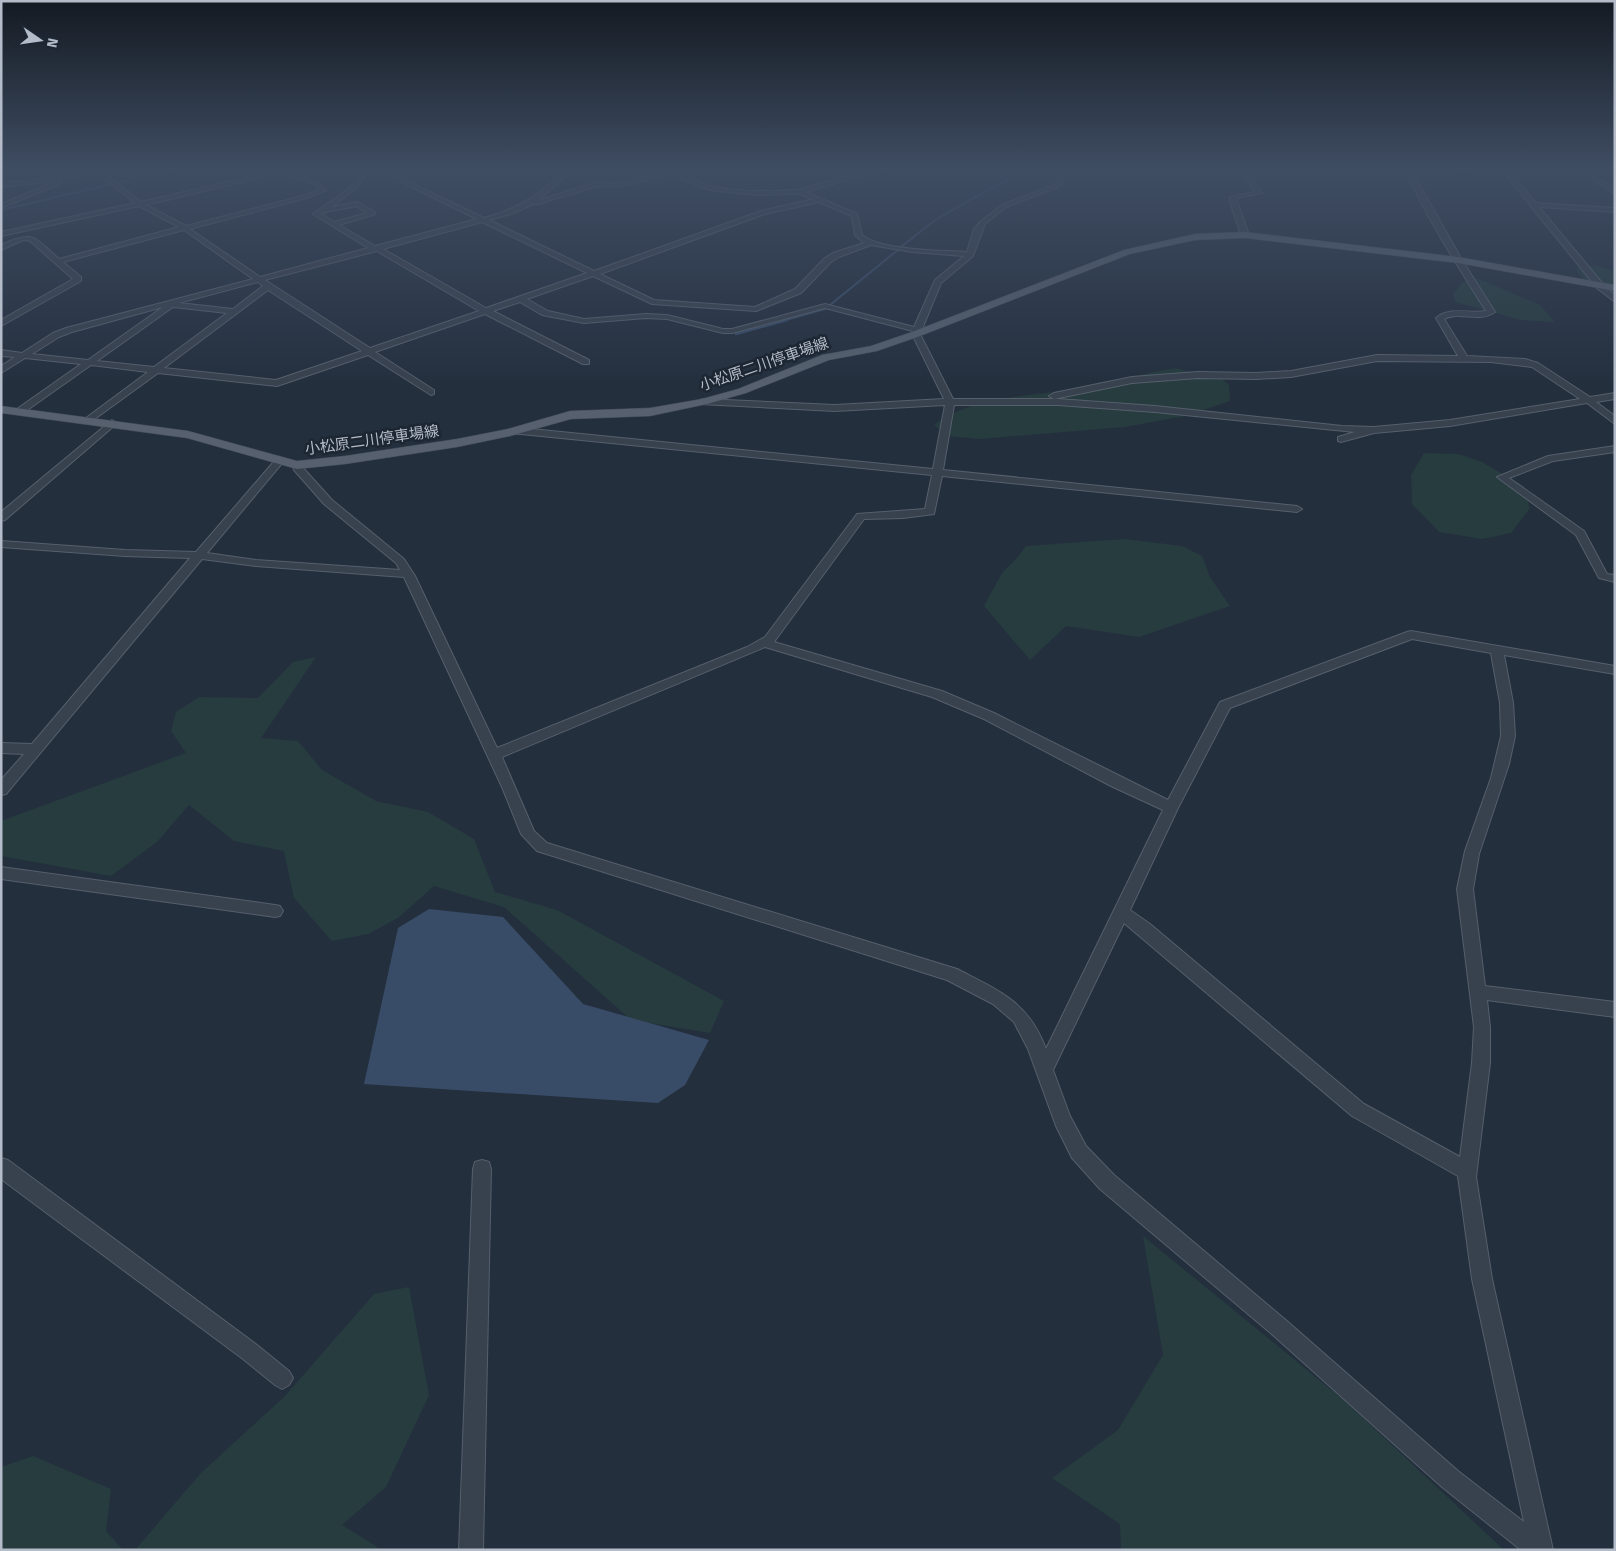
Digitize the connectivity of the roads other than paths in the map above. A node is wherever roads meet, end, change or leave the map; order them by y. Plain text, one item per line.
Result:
1 (17, 240) edge
2 (34, 240) edge
3 (141, 240) edge
4 (201, 240) edge
5 (363, 240) edge
6 (405, 240) edge
7 (525, 240) edge
8 (685, 240) edge
9 (863, 240) edge
10 (974, 240) edge
11 (1180, 240) edge
12 (1291, 240) edge
13 (1447, 240) edge
14 (1563, 240) edge
15 (870, 244) junction
16 (1, 248) edge
17 (376, 248) junction
18 (970, 254) junction
19 (1458, 260) junction
20 (58, 262) junction
21 (593, 274) junction
22 (261, 280) junction
23 (268, 286) junction
24 (1600, 286) junction
25 (1615, 288) edge
26 (519, 298) junction
27 (1615, 300) edge
28 (168, 305) junction
29 (233, 310) junction
30 (484, 310) junction
31 (1, 324) edge
32 (917, 332) junction
33 (370, 352) junction
34 (1, 353) edge
35 (24, 355) junction
36 (1464, 358) junction
37 (89, 362) junction
38 (586, 362) dead end
39 (155, 369) junction
40 (1, 370) edge
41 (430, 392) dead end
42 (1615, 396) edge
43 (1588, 400) junction
44 (703, 402) junction
45 (950, 402) junction
46 (1004, 402) junction
47 (1, 409) edge
48 (20, 411) junction
49 (90, 420) junction
50 (1615, 421) edge
51 (112, 423) junction
52 (1374, 430) junction
53 (510, 432) junction
54 (1341, 439) dead end
55 (1615, 449) edge
56 (280, 460) junction
57 (298, 465) junction
58 (939, 471) junction
59 (1297, 508) dead end
60 (1, 518) edge
61 (1, 544) edge
62 (198, 555) junction
63 (407, 574) junction
64 (1615, 579) edge
65 (764, 643) junction
66 (1496, 649) junction
67 (1615, 670) edge
68 (1, 748) edge
69 (34, 749) junction
70 (494, 755) junction
71 (1, 790) edge
72 (1171, 808) junction
73 (1, 873) edge
74 (275, 911) dead end
75 (1122, 913) junction
76 (1478, 992) junction
77 (1615, 1010) edge
78 (1045, 1069) junction
79 (1, 1167) edge
80 (482, 1169) dead end
81 (1467, 1171) junction
82 (282, 1378) dead end
83 (471, 1550) edge
84 (1540, 1550) edge

1 - 16 street
2 - 20 street
3 - 20 street
4 - 22 street
5 - 17 street
6 - 17 street
7 - 21 street
8 - 21 street
9 - 15 street
10 - 18 street
11 - 32 main road, 小松原二川停車場線
12 - 19 main road, 小松原二川停車場線
13 - 19 street
14 - 24 street
15 - 18 street
15 - 21 street
17 - 22 street
17 - 30 street
18 - 32 street
19 - 24 main road, 小松原二川停車場線
19 - 36 street
20 - 31 street
21 - 26 street
22 - 23 street
22 - 28 street
23 - 29 street
23 - 33 street
24 - 25 main road, 小松原二川停車場線
24 - 27 street
26 - 30 street
26 - 32 street
28 - 29 street
28 - 35 street
28 - 37 street
29 - 39 street
30 - 33 street
30 - 38 street
32 - 44 main road, 小松原二川停車場線
32 - 45 street
33 - 39 street
33 - 41 street
34 - 35 street
35 - 37 street
35 - 40 street
36 - 43 street
36 - 46 street
37 - 39 street
37 - 48 street
39 - 49 street
42 - 43 street
43 - 50 street
43 - 52 street
44 - 45 street
44 - 53 main road, 小松原二川停車場線
45 - 46 street
45 - 58 street
46 - 52 street
47 - 48 main road, 小松原二川停車場線
48 - 49 main road, 小松原二川停車場線
49 - 51 main road, 小松原二川停車場線
51 - 56 main road, 小松原二川停車場線
51 - 60 street
52 - 54 street
53 - 57 main road, 小松原二川停車場線
53 - 58 street
55 - 64 street
56 - 57 main road, 小松原二川停車場線
56 - 62 street
57 - 63 street
58 - 59 street
58 - 65 street
61 - 62 street
62 - 63 street
62 - 69 street
63 - 70 street
65 - 70 street
65 - 72 street
66 - 67 street
66 - 72 street
66 - 76 street
68 - 69 street
69 - 71 street
70 - 78 street
72 - 75 street
73 - 74 street
75 - 78 street
75 - 81 street
76 - 77 street
76 - 81 street
78 - 84 street
79 - 82 street
80 - 83 street
81 - 84 street

